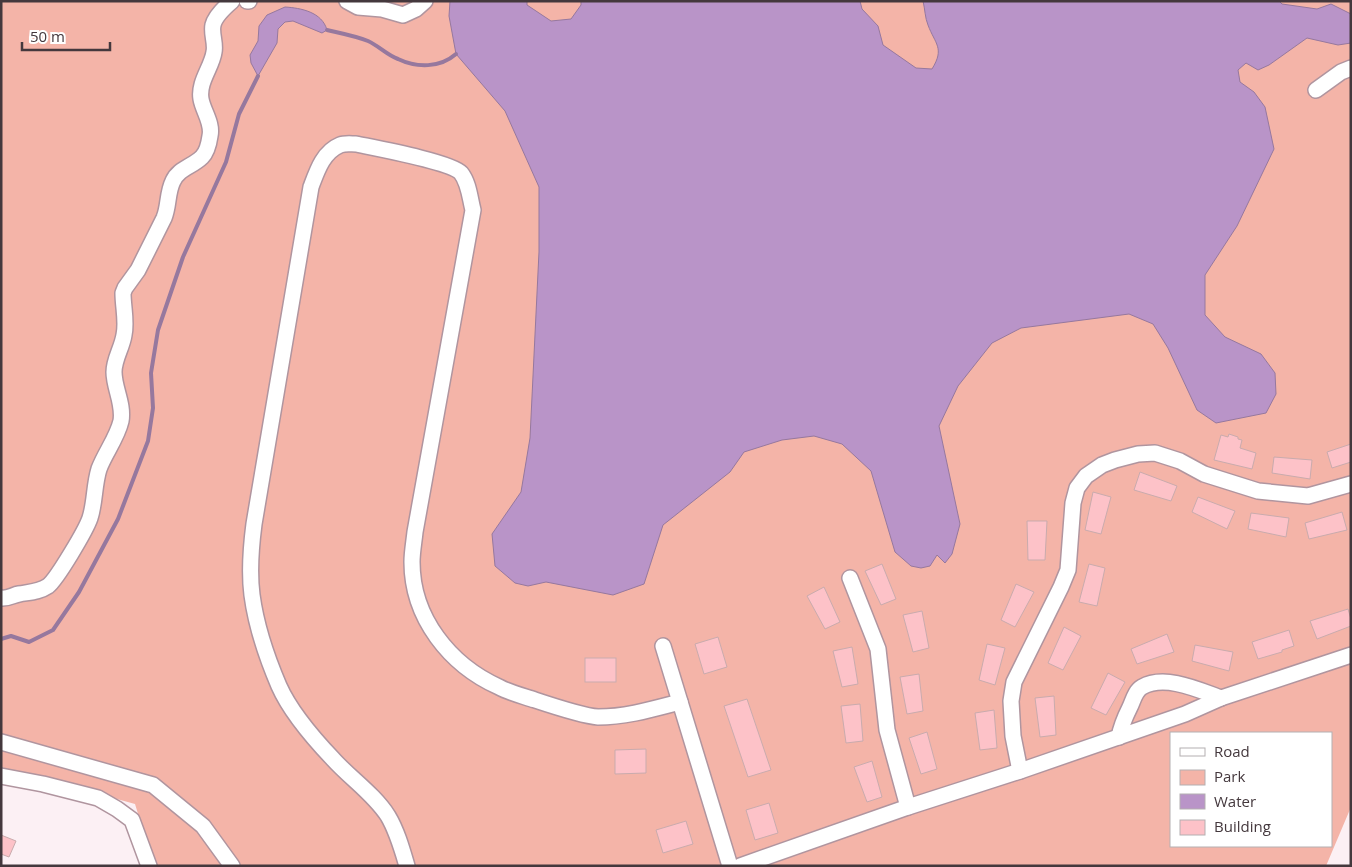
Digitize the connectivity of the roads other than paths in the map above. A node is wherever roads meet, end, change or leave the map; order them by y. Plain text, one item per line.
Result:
1 (232, 1) edge
2 (347, 1) edge
3 (425, 1) edge
4 (1351, 68) edge
5 (1316, 90) dead end
6 (1351, 484) edge
7 (850, 578) dead end
8 (1, 598) edge
9 (663, 646) dead end
10 (1351, 655) edge
11 (1221, 698) junction
12 (680, 702) junction
13 (1120, 737) junction
14 (1, 742) edge
15 (1020, 771) junction
16 (1, 776) edge
17 (908, 807) junction
18 (225, 863) edge
19 (149, 866) edge
20 (407, 866) edge
21 (730, 866) edge
22 (740, 866) edge

1 - 8 street
2 - 3 street
4 - 5 street
6 - 15 street
7 - 17 street
9 - 12 street
10 - 11 street
11 - 13 street
11 - 13 street
12 - 20 street
12 - 21 street
13 - 15 street
14 - 18 street
15 - 17 street
16 - 19 street
17 - 22 street

